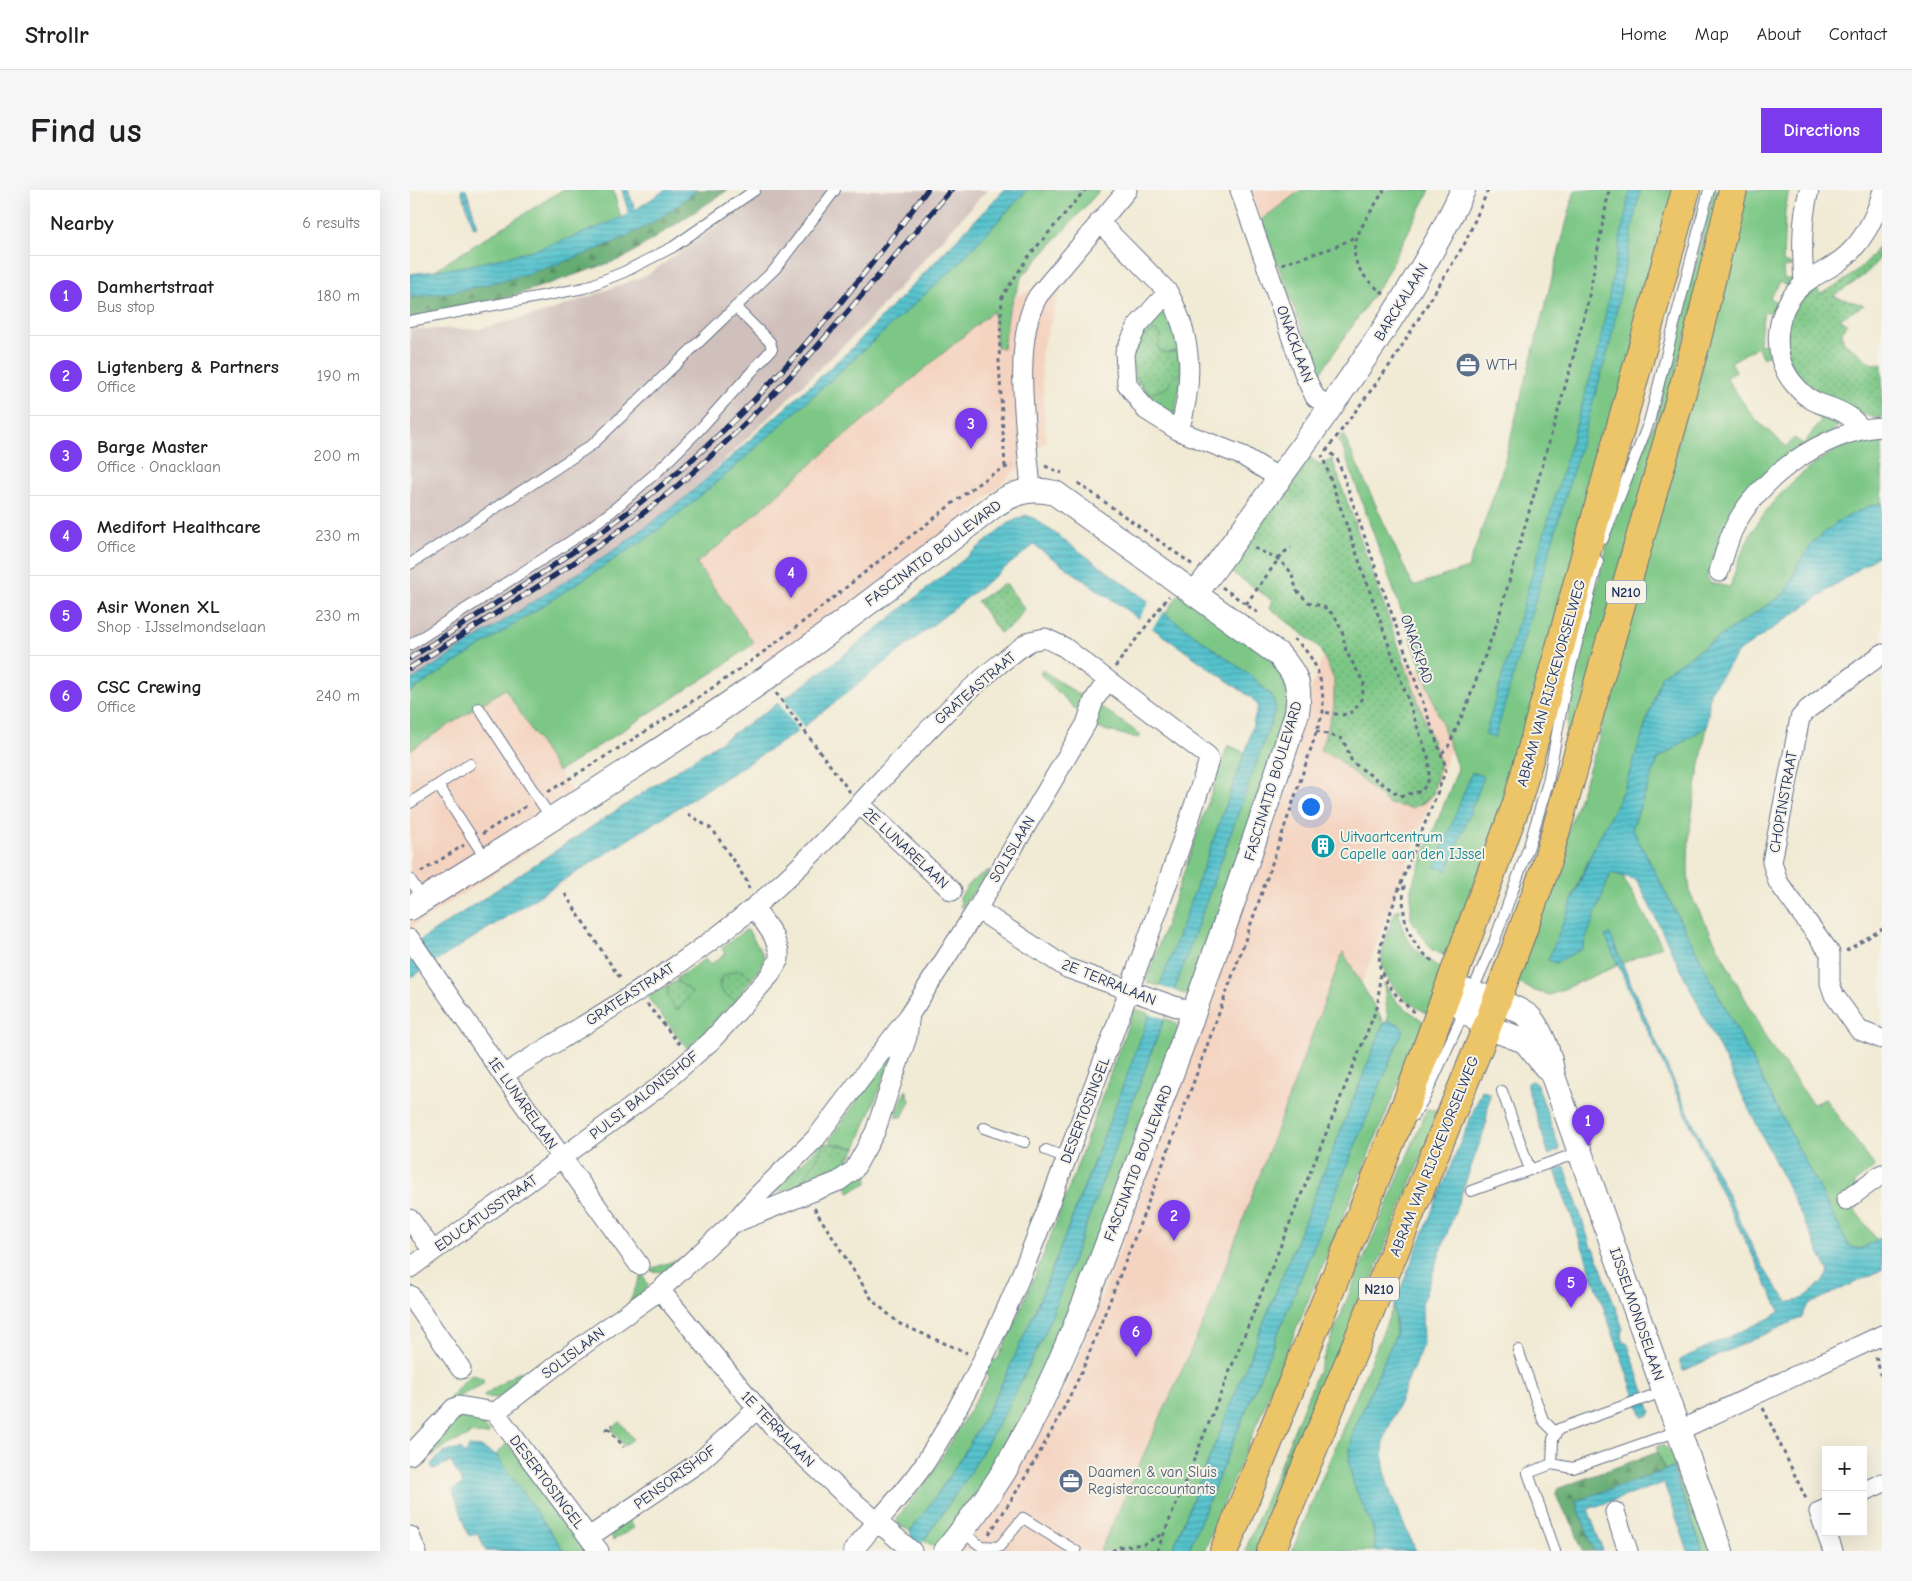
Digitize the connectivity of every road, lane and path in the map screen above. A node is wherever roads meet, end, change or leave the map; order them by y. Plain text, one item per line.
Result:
1 (755, 190) edge
2 (835, 190) edge
3 (1086, 190) edge
4 (1126, 190) edge
5 (1240, 190) edge
6 (1384, 190) edge
7 (1463, 190) edge
8 (1609, 190) edge
9 (1686, 190) edge
10 (1709, 190) edge
11 (1733, 190) edge
12 (1809, 190) edge
13 (1882, 193) edge
14 (1099, 222) junction
15 (1356, 237) junction
16 (1268, 269) junction
17 (1804, 284) junction
18 (1168, 292) junction
19 (1386, 296) dead end
20 (735, 307) junction
21 (410, 321) edge
22 (1331, 408) junction
23 (1882, 427) edge
24 (1861, 428) junction
25 (1179, 431) junction
26 (1316, 446) junction
27 (1029, 463) junction
28 (1005, 467) junction
29 (1279, 478) junction
30 (1031, 489) junction
31 (1254, 547) dead end
32 (1291, 548) dead end
33 (1278, 558) junction
34 (410, 564) edge
35 (1719, 572) dead end
36 (1171, 593) dead end
37 (1195, 594) junction
38 (1246, 604) dead end
39 (410, 645) edge
40 (1882, 654) edge
41 (1107, 680) junction
42 (774, 690) dead end
43 (479, 708) dead end
44 (1323, 712) dead end
45 (1316, 731) dead end
46 (1442, 753) junction
47 (470, 764) dead end
48 (438, 785) junction
49 (538, 798) junction
50 (410, 802) edge
51 (860, 804) junction
52 (688, 814) dead end
53 (551, 818) junction
54 (473, 839) junction
55 (486, 860) junction
56 (410, 879) edge
57 (1404, 880) dead end
58 (952, 891) dead end
59 (417, 903) edge
60 (754, 907) junction
61 (977, 909) junction
62 (1503, 918) junction
63 (1882, 929) edge
64 (410, 939) edge
65 (1830, 960) junction
66 (1380, 968) dead end
67 (1135, 994) junction
68 (1477, 995) junction
69 (1186, 1011) junction
70 (910, 1014) junction
71 (1487, 1027) junction
72 (1882, 1039) edge
73 (503, 1075) junction
74 (1553, 1076) junction
75 (1502, 1091) dead end
76 (984, 1128) dead end
77 (1025, 1142) dead end
78 (1046, 1150) dead end
79 (1580, 1152) junction
80 (562, 1158) junction
81 (1067, 1158) junction
82 (1530, 1170) junction
83 (1882, 1174) edge
84 (1471, 1191) dead end
85 (806, 1194) junction
86 (1846, 1200) dead end
87 (410, 1219) edge
88 (732, 1224) junction
89 (432, 1250) junction
90 (640, 1265) dead end
91 (410, 1268) edge
92 (660, 1290) junction
93 (410, 1296) edge
94 (1877, 1338) edge
95 (1518, 1350) dead end
96 (984, 1360) junction
97 (461, 1369) dead end
98 (1882, 1378) edge
99 (1656, 1394) junction
100 (1757, 1394) junction
101 (756, 1410) junction
102 (495, 1412) junction
103 (613, 1425) dead end
104 (1678, 1431) junction
105 (1556, 1434) junction
106 (624, 1447) dead end
107 (410, 1455) edge
108 (1552, 1464) junction
109 (1252, 1481) junction
110 (1882, 1484) edge
111 (1865, 1491) edge
112 (1822, 1510) edge
113 (1615, 1512) dead end
114 (876, 1520) junction
115 (961, 1532) junction
116 (1164, 1533) junction
117 (410, 1536) edge
118 (1827, 1536) edge
119 (594, 1544) edge
120 (981, 1548) edge
121 (416, 1551) edge
122 (853, 1551) edge
123 (912, 1551) edge
124 (946, 1551) edge
125 (1076, 1551) edge
126 (1112, 1551) edge
127 (1157, 1551) edge
128 (1213, 1551) edge
129 (1224, 1551) edge
130 (1271, 1551) edge
131 (1555, 1551) edge
132 (1628, 1551) edge
133 (1721, 1551) edge
134 (1833, 1551) edge

1 - 21 lane
2 - 20 lane
3 - 28 path
4 - 14 street
5 - 16 street, ONACKLAAN
6 - 15 path
7 - 22 street, BARCKALAAN
8 - 46 path
9 - 68 highway, ABRAM VAN RIJCKEVORSELWEG / N210
10 - 62 lane, ABRAM VAN RIJCKEVORSELWEG / N210
11 - 68 highway, ABRAM VAN RIJCKEVORSELWEG / N210
12 - 17 street
13 - 17 street
14 - 18 street
14 - 27 street
15 - 16 path
15 - 19 path
16 - 22 street, ONACKLAAN
17 - 24 street
18 - 25 street
18 - 25 street
20 - 34 lane
20 - 39 lane
22 - 26 street
23 - 24 street
24 - 35 street
25 - 29 street
26 - 29 street
26 - 45 path
26 - 46 path, ONACKPAD
27 - 28 path, FASCINATIO BOULEVARD
27 - 30 street
28 - 49 path, FASCINATIO BOULEVARD
29 - 37 street
30 - 37 street, FASCINATIO BOULEVARD
30 - 53 street, FASCINATIO BOULEVARD
31 - 33 path
32 - 33 path
33 - 38 path
33 - 44 path
36 - 41 path
37 - 69 street, FASCINATIO BOULEVARD
40 - 65 street, CHOPINSTRAAT
41 - 51 street, GRATEASTRAAT
41 - 61 street, SOLISLAAN
41 - 67 street, DESERTOSINGEL
42 - 51 path
43 - 49 lane
46 - 57 path, ONACKPAD
47 - 48 lane
48 - 50 lane
48 - 54 lane
49 - 53 lane
49 - 54 path, FASCINATIO BOULEVARD
51 - 58 street, 2E LUNARELAAN
51 - 60 street, GRATEASTRAAT
52 - 60 path
53 - 55 street, FASCINATIO BOULEVARD
54 - 55 lane
54 - 56 path, FASCINATIO BOULEVARD
55 - 59 street, FASCINATIO BOULEVARD
56 - 59 lane, FASCINATIO BOULEVARD
60 - 73 street, GRATEASTRAAT
60 - 80 street, PULSI BALONISHOF
61 - 67 street, 2E TERRALAAN
61 - 70 street, SOLISLAAN
62 - 68 lane, ABRAM VAN RIJCKEVORSELWEG / N210
62 - 68 lane, ABRAM VAN RIJCKEVORSELWEG / N210
63 - 65 path
64 - 73 street, 1E LUNARELAAN
65 - 72 street, CHOPINSTRAAT
66 - 116 path
67 - 69 street, 2E TERRALAAN
67 - 81 street, DESERTOSINGEL
68 - 71 highway, ABRAM VAN RIJCKEVORSELWEG / N210
68 - 74 street, IJSSELMONDSELAAN
68 - 109 highway, ABRAM VAN RIJCKEVORSELWEG / N210
69 - 115 street, FASCINATIO BOULEVARD
70 - 85 street, SOLISLAAN
70 - 88 street, SOLISLAAN
71 - 74 street, IJSSELMONDSELAAN
71 - 130 highway, ABRAM VAN RIJCKEVORSELWEG / N210
73 - 80 street, 1E LUNARELAAN
74 - 79 street, IJSSELMONDSELAAN
75 - 82 lane
76 - 77 lane
78 - 81 lane
79 - 82 lane
79 - 99 street, IJSSELMONDSELAAN
80 - 89 street, EDUCATUSSTRAAT
80 - 90 street, 1E LUNARELAAN
81 - 96 street, DESERTOSINGEL
82 - 84 lane
83 - 86 street
85 - 88 street, SOLISLAAN
85 - 96 path
87 - 89 street
88 - 92 street, SOLISLAAN
89 - 91 street, EDUCATUSSTRAAT
92 - 101 street, 1E TERRALAAN
92 - 102 street, SOLISLAAN
93 - 97 street
94 - 98 path
94 - 100 street
95 - 105 lane
96 - 114 street, DESERTOSINGEL
99 - 104 street, IJSSELMONDSELAAN
99 - 105 lane
100 - 104 street
100 - 112 path
101 - 114 street, 1E TERRALAAN
101 - 119 street, PENSORISHOF
102 - 107 street
102 - 119 street, DESERTOSINGEL
103 - 106 path
104 - 108 lane
104 - 133 street, IJSSELMONDSELAAN
105 - 108 lane
108 - 131 lane
109 - 128 highway
109 - 129 highway, ABRAM VAN RIJCKEVORSELWEG / N210
110 - 111 street
113 - 132 street
114 - 122 street, DESERTOSINGEL
114 - 123 street, 1E TERRALAAN
115 - 120 lane
115 - 124 street, FASCINATIO BOULEVARD
116 - 126 path
116 - 127 path
117 - 121 street
118 - 134 street
120 - 125 lane

